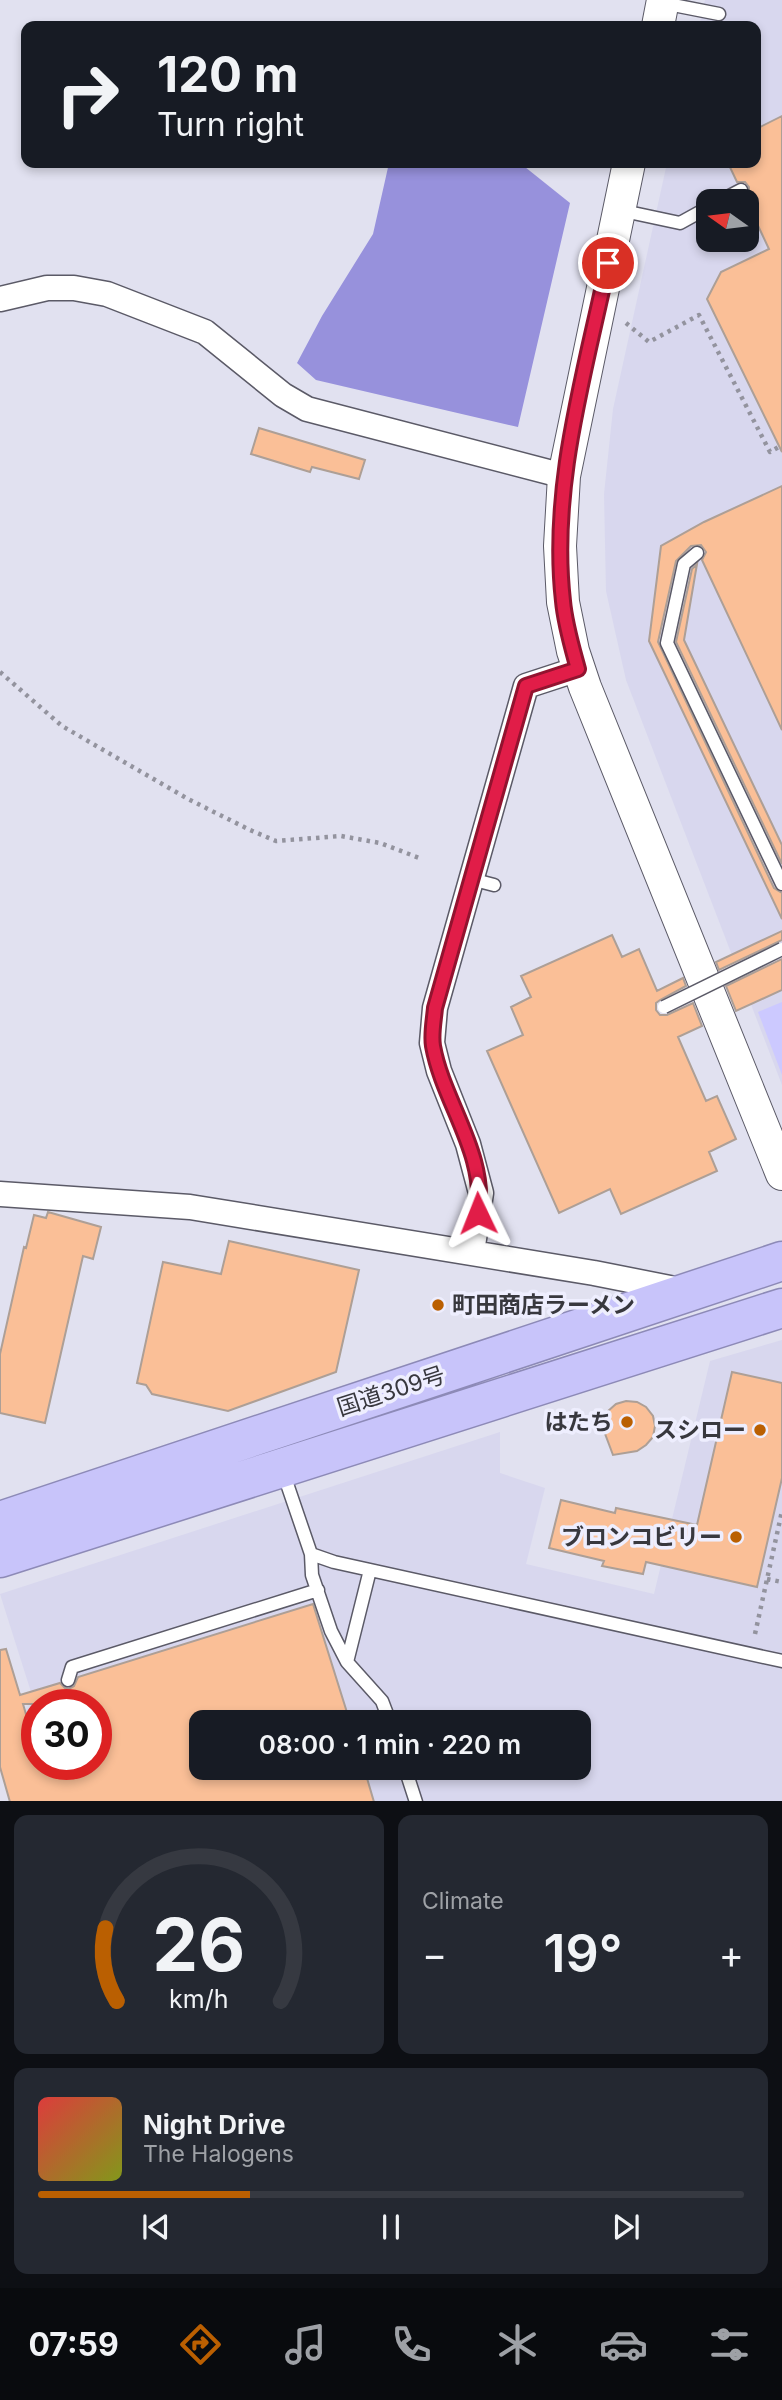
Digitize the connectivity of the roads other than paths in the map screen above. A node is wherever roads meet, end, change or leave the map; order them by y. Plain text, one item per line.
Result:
1 (661, 10) edge
2 (719, 14) dead end
3 (628, 168) edge
4 (618, 210) junction
5 (696, 215) edge
6 (0, 299) edge
7 (565, 476) junction
8 (697, 553) dead end
9 (578, 669) junction
10 (782, 884) edge
11 (782, 949) edge
12 (664, 1007) dead end
13 (782, 1174) edge
14 (0, 1194) edge
15 (472, 1252) junction
16 (782, 1261) edge
17 (689, 1292) junction
18 (782, 1308) edge
19 (282, 1468) junction
20 (0, 1521) edge
21 (311, 1554) junction
22 (0, 1558) edge
23 (370, 1570) junction
24 (318, 1590) junction
25 (782, 1661) edge
26 (346, 1662) junction
27 (68, 1680) dead end
28 (385, 1710) edge
29 (409, 1780) edge
30 (416, 1801) edge

1 - 2 lane
3 - 4 street
4 - 5 lane
4 - 7 street
6 - 7 street
7 - 9 street
8 - 10 lane
9 - 13 street
9 - 15 street
11 - 12 lane, bridge
14 - 15 street
15 - 17 street
16 - 17 highway, 国道309号
17 - 20 highway, 国道309号
18 - 19 highway, 国道309号
19 - 21 lane
19 - 22 highway, 国道309号
21 - 23 lane
21 - 24 lane
23 - 25 lane
23 - 26 lane
24 - 26 lane
24 - 27 lane
26 - 28 lane
29 - 30 lane

